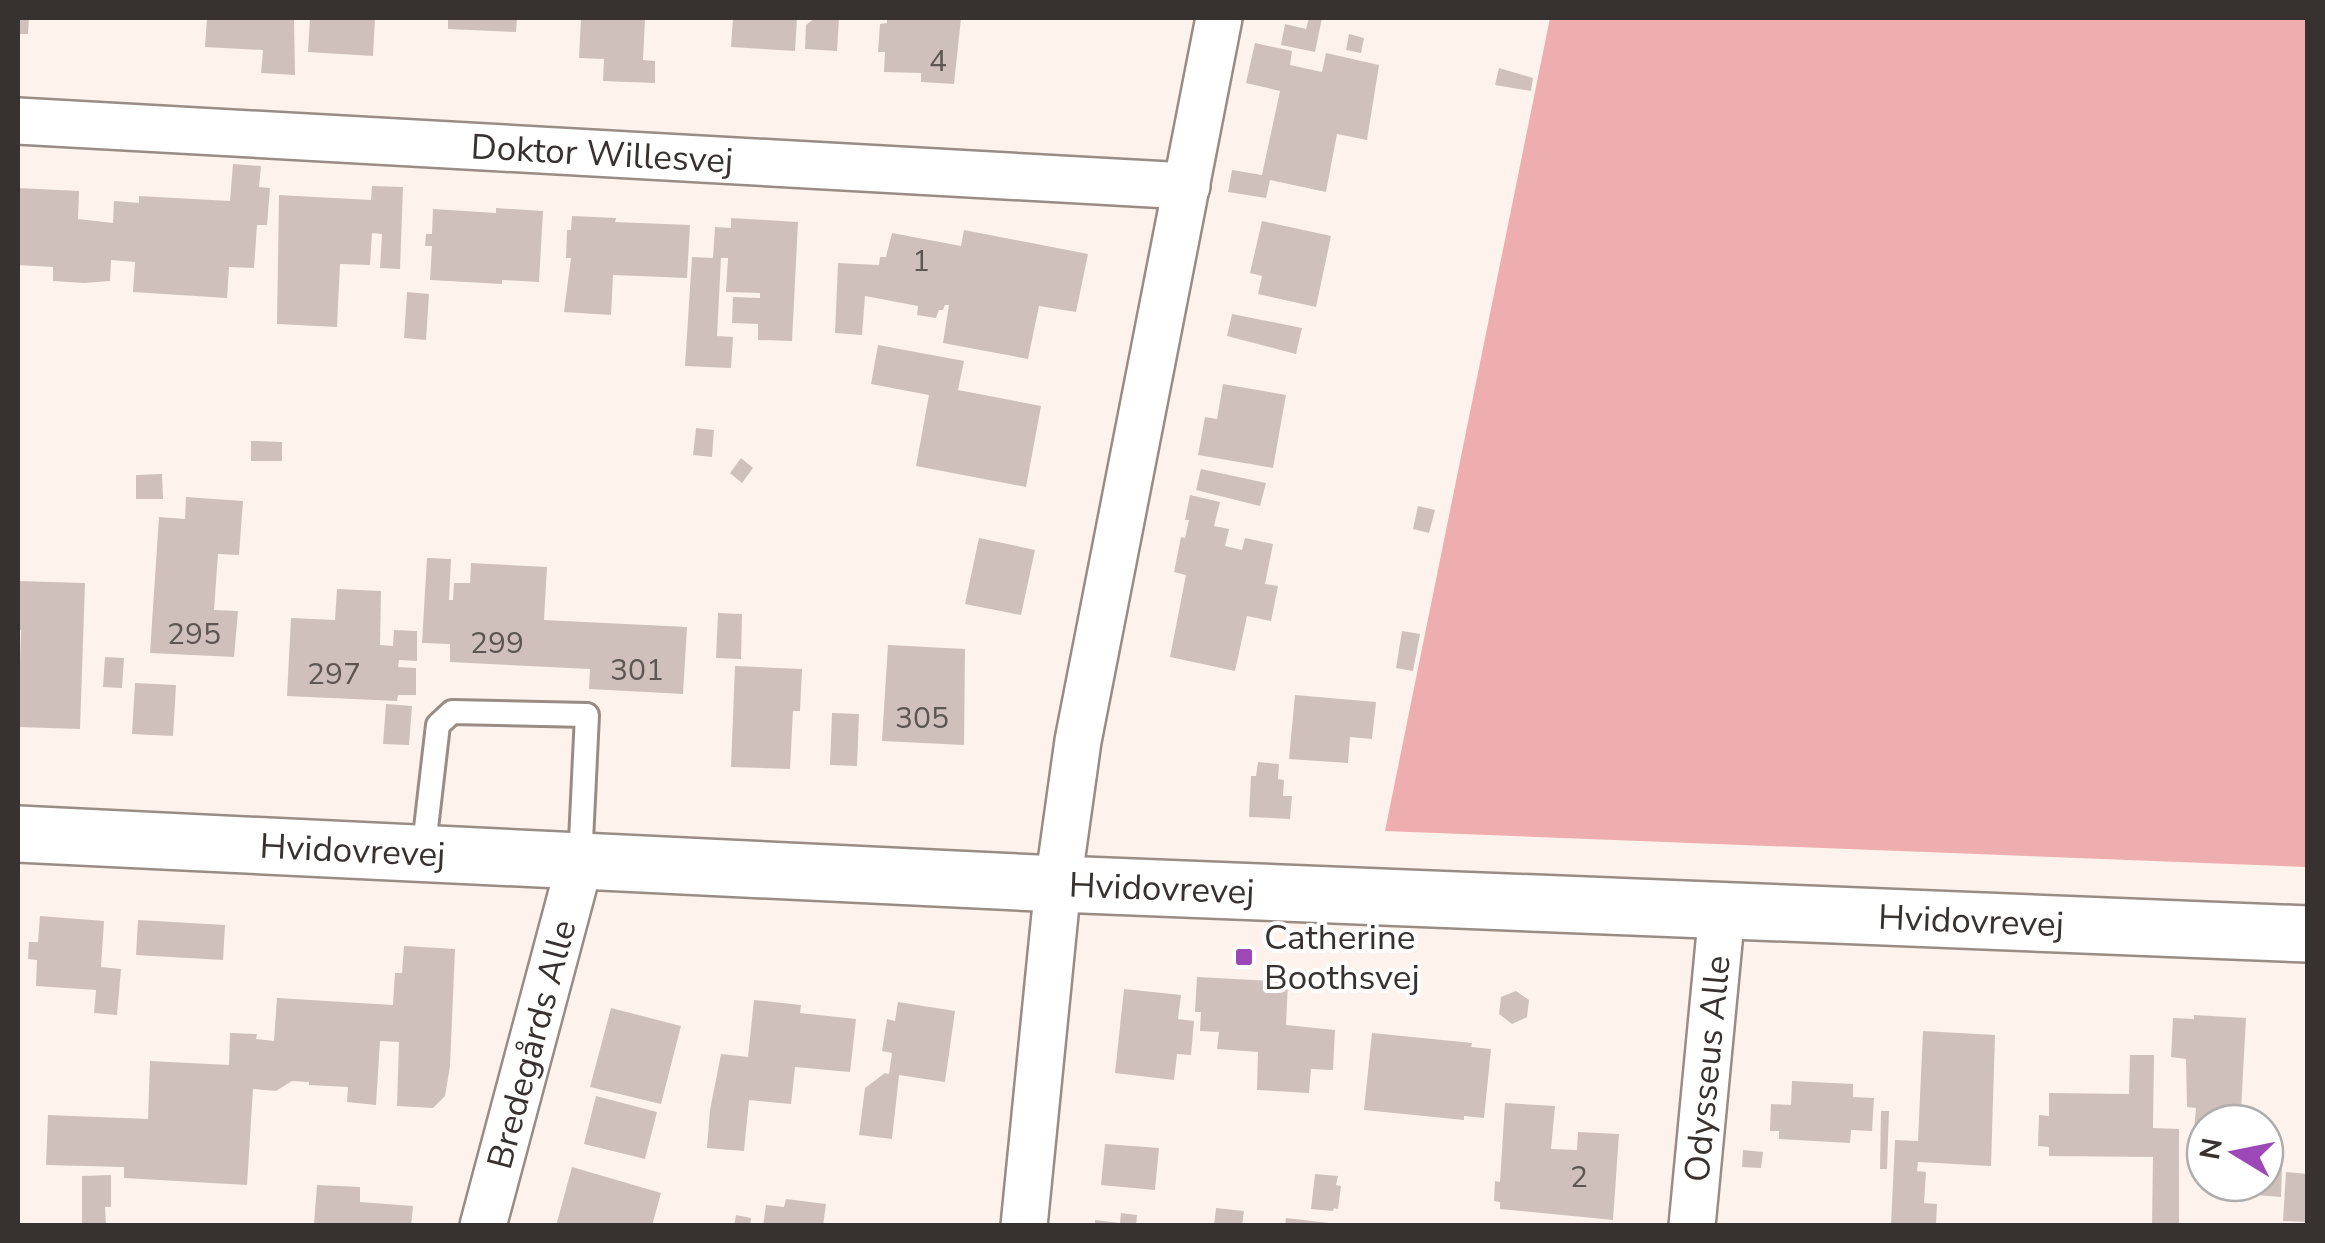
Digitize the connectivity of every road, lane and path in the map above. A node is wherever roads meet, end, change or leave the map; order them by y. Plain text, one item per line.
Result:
1 (1219, 18) edge
2 (18, 120) edge
3 (1186, 186) junction
4 (18, 834) edge
5 (423, 854) junction
6 (580, 862) junction
7 (1058, 884) junction
8 (1722, 911) junction
9 (2308, 934) edge
10 (483, 1226) edge
11 (1024, 1226) edge
12 (1692, 1226) edge

1 - 3 street
2 - 3 street, Doktor Willesvej
3 - 7 street
4 - 5 street, Hvidovrevej
5 - 6 street, Hvidovrevej
5 - 6 lane
6 - 7 street, Hvidovrevej
6 - 10 street, Bredegårds Alle
7 - 8 street, Hvidovrevej
7 - 11 street
8 - 9 street, Hvidovrevej
8 - 12 street, Odysseus Alle

